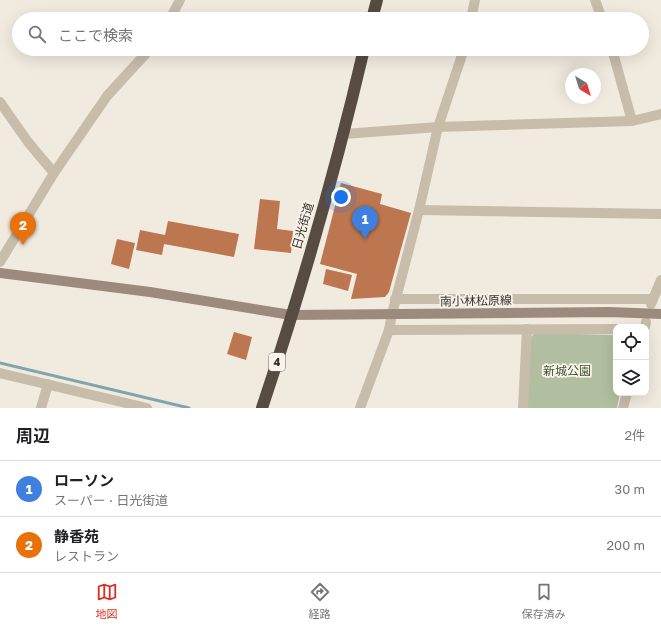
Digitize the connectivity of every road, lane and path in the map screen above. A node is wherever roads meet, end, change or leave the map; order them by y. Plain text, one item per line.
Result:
1 (180, 0) edge
2 (377, 0) edge
3 (475, 0) edge
4 (595, 0) edge
5 (174, 12) edge
6 (374, 12) edge
7 (472, 12) edge
8 (599, 12) edge
9 (144, 56) edge
10 (362, 56) edge
11 (462, 56) edge
12 (614, 56) edge
13 (0, 102) edge
14 (661, 114) edge
15 (632, 121) junction
16 (438, 127) junction
17 (344, 134) junction
18 (54, 173) junction
19 (419, 210) junction
20 (661, 214) edge
21 (0, 262) edge
22 (0, 273) edge
23 (661, 280) edge
24 (395, 300) junction
25 (392, 314) junction
26 (661, 314) edge
27 (291, 315) junction
28 (527, 329) junction
29 (613, 329) edge
30 (389, 330) junction
31 (0, 373) edge
32 (48, 384) junction
33 (626, 396) edge
34 (41, 408) edge
35 (147, 408) edge
36 (262, 408) edge
37 (360, 408) edge
38 (523, 408) edge
39 (623, 408) edge

1 - 5 street
2 - 6 highway
3 - 7 street
4 - 8 street
9 - 18 street
10 - 17 highway, 日光街道 / 4
11 - 16 street
12 - 15 street
13 - 18 street
14 - 15 street
15 - 16 street
16 - 17 street
16 - 19 street
17 - 27 highway, 日光街道 / 4
18 - 21 street
19 - 20 street
19 - 24 street
22 - 27 main road, 南小林松原線
23 - 24 street
24 - 25 street
25 - 26 main road, 南小林松原線
25 - 27 main road, 南小林松原線
25 - 30 street
27 - 36 highway, 日光街道 / 4
28 - 29 street
28 - 30 street
28 - 38 street
30 - 37 street
31 - 32 street
32 - 34 street
32 - 35 street
33 - 39 street

